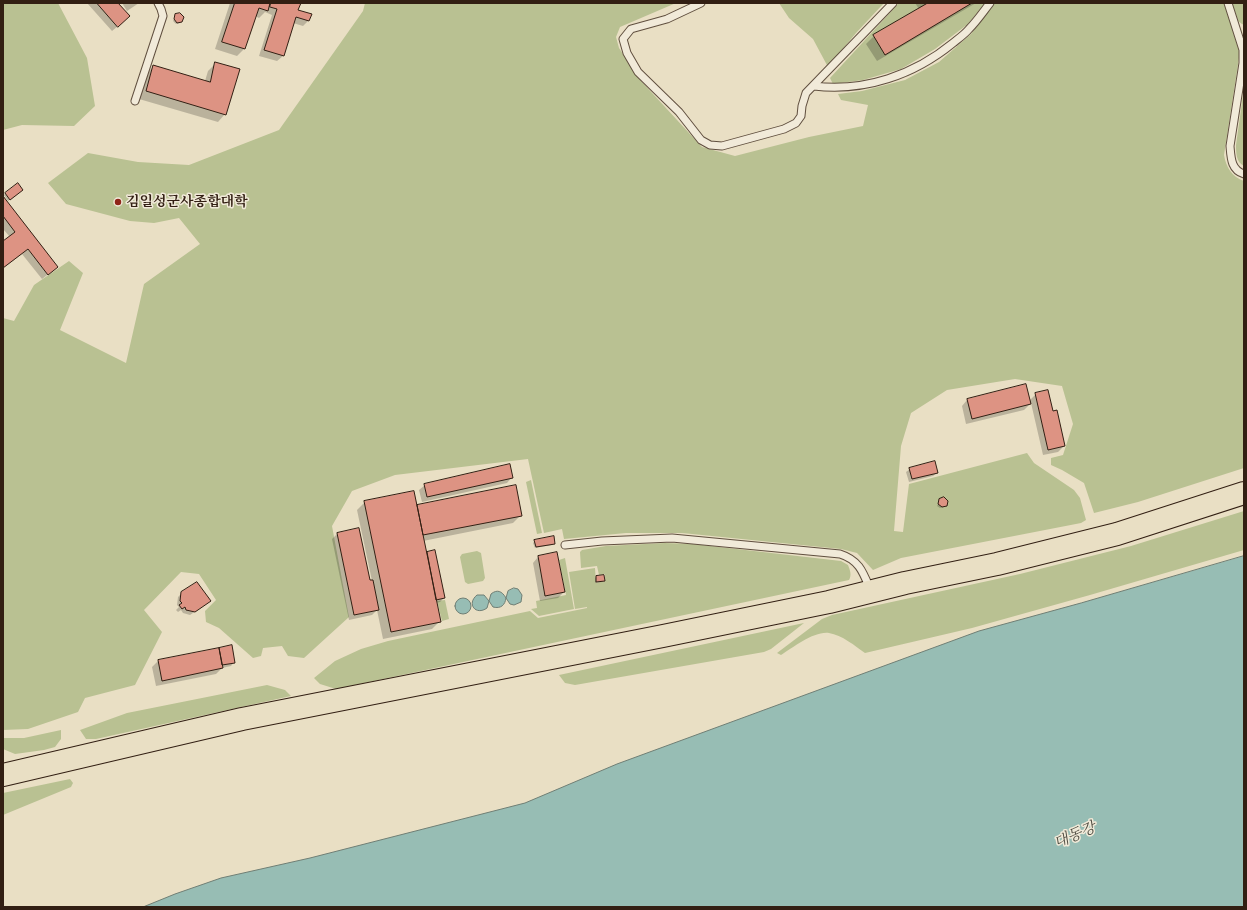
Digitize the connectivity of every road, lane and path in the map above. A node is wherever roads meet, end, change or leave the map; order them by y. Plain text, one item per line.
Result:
1 (158, 3) edge
2 (701, 3) edge
3 (893, 3) edge
4 (990, 3) edge
5 (1228, 3) edge
6 (814, 86) junction
7 (135, 101) dead end
8 (1244, 174) edge
9 (1244, 493) edge
10 (565, 545) dead end
11 (871, 591) junction
12 (6, 771) edge

1 - 7 lane
2 - 6 lane
3 - 6 lane
4 - 6 lane
5 - 8 lane
9 - 11 highway
10 - 11 lane
11 - 12 highway

